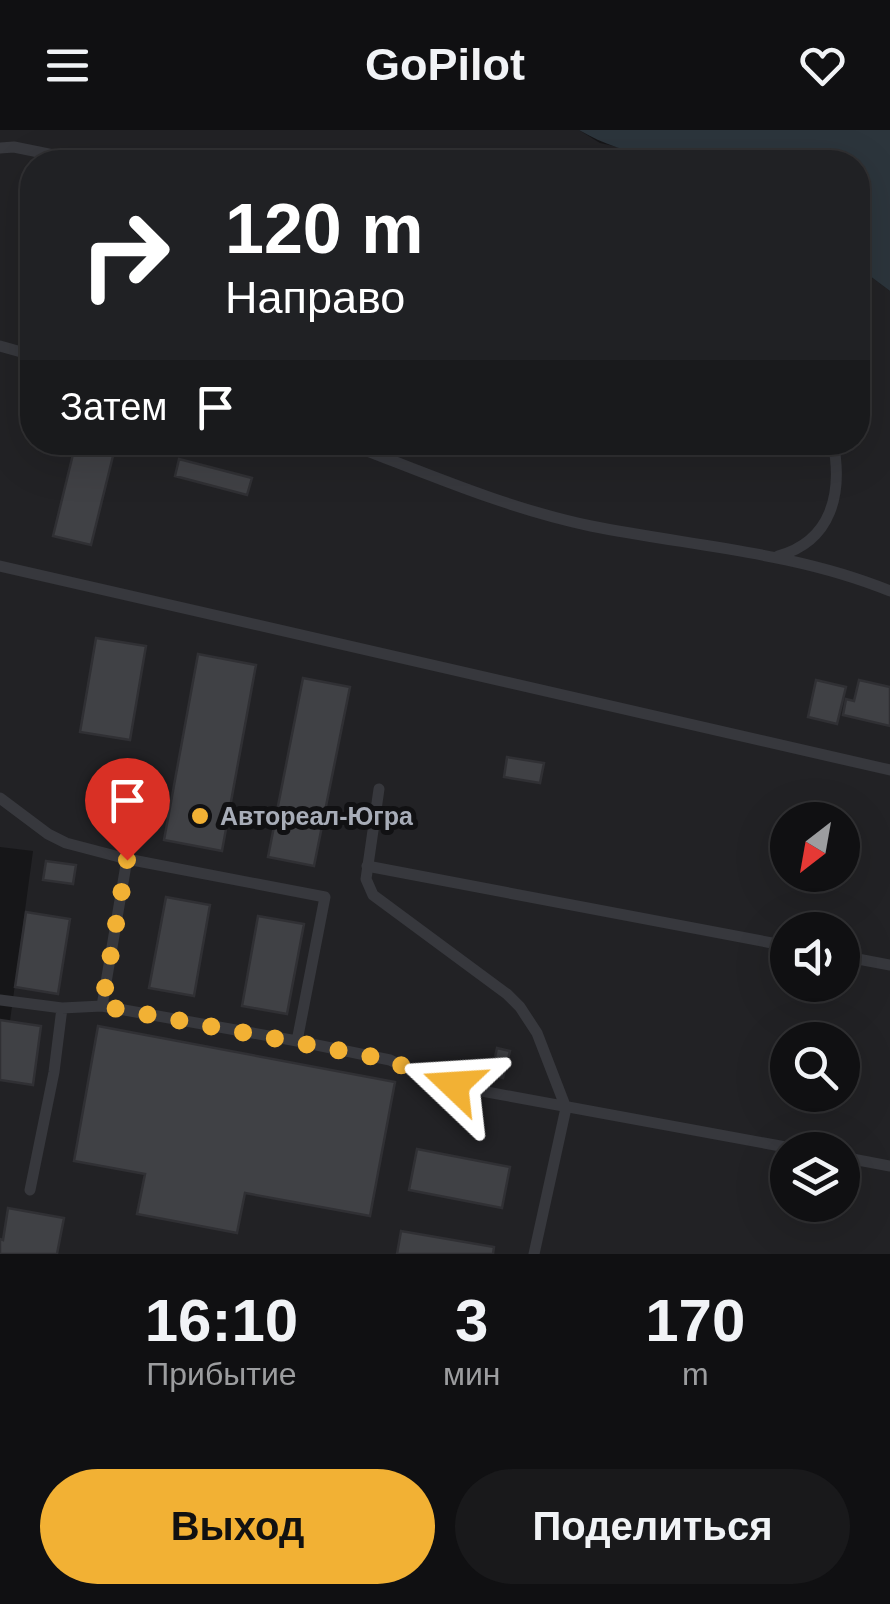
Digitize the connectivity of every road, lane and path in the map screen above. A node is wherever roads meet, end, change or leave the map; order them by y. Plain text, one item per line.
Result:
1 (0, 148) edge
2 (29, 150) edge
3 (377, 455) edge
4 (834, 455) edge
5 (774, 557) junction
6 (0, 566) edge
7 (890, 591) edge
8 (890, 770) edge
9 (379, 789) dead end
10 (0, 798) edge
11 (127, 860) junction
12 (367, 866) junction
13 (770, 943) edge
14 (860, 959) edge
15 (890, 965) edge
16 (0, 1000) edge
17 (102, 1006) junction
18 (62, 1008) junction
19 (297, 1040) junction
20 (566, 1108) junction
21 (770, 1144) edge
22 (860, 1160) edge
23 (890, 1166) edge
24 (30, 1190) dead end
25 (534, 1254) edge

1 - 2 lane
3 - 5 lane
4 - 5 lane
5 - 7 lane
6 - 8 lane
9 - 12 lane
10 - 11 lane
11 - 17 lane
11 - 19 lane
12 - 13 lane
12 - 20 lane
14 - 15 lane
16 - 18 lane
17 - 18 lane
17 - 19 lane
18 - 24 lane
19 - 20 lane
20 - 21 lane
20 - 25 lane
22 - 23 lane

